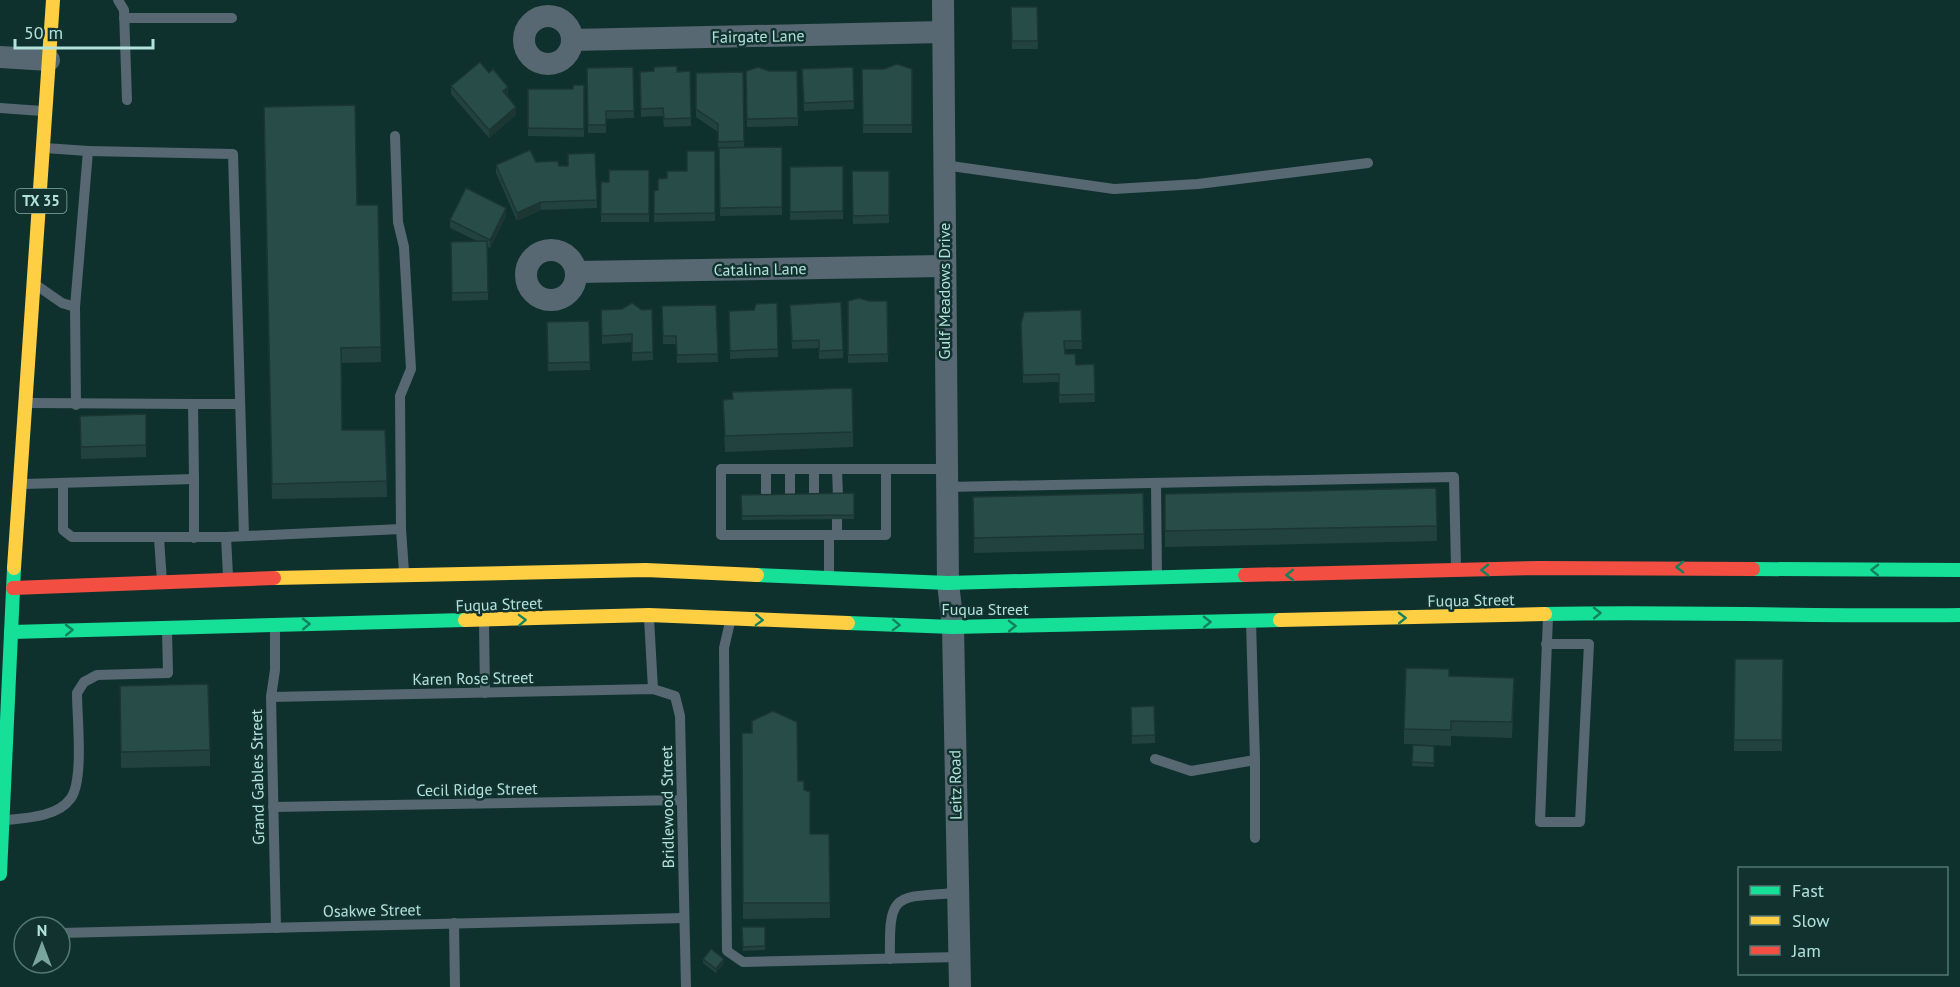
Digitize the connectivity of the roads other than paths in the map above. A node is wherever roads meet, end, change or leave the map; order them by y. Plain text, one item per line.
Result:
1 (52, 0) edge
2 (118, 0) edge
3 (942, 0) edge
4 (124, 18) junction
5 (232, 18) dead end
6 (943, 32) junction
7 (572, 40) dead end
8 (0, 57) edge
9 (49, 60) junction
10 (128, 100) dead end
11 (0, 108) edge
12 (46, 111) junction
13 (395, 136) dead end
14 (45, 148) junction
15 (88, 151) junction
16 (1368, 163) dead end
17 (944, 165) junction
18 (943, 266) junction
19 (576, 272) dead end
20 (35, 285) junction
21 (75, 307) junction
22 (26, 403) junction
23 (193, 404) junction
24 (240, 404) junction
25 (76, 405) junction
26 (766, 469) junction
27 (790, 469) junction
28 (814, 469) junction
29 (837, 469) junction
30 (886, 469) junction
31 (947, 478) junction
32 (194, 479) junction
33 (63, 483) junction
34 (1156, 483) junction
35 (20, 484) junction
36 (814, 497) edge
37 (838, 497) edge
38 (766, 498) edge
39 (790, 498) edge
40 (790, 519) edge
41 (814, 519) edge
42 (837, 519) edge
43 (765, 520) edge
44 (401, 529) junction
45 (766, 535) junction
46 (790, 535) junction
47 (814, 535) junction
48 (833, 535) junction
49 (244, 536) junction
50 (226, 537) junction
51 (159, 538) junction
52 (194, 538) junction
53 (1456, 570) junction
54 (1960, 570) edge
55 (404, 577) junction
56 (829, 577) junction
57 (1156, 578) junction
58 (228, 579) junction
59 (162, 582) junction
60 (948, 582) junction
61 (7, 589) edge
62 (1547, 608) junction
63 (649, 610) junction
64 (1960, 615) edge
65 (1251, 616) junction
66 (730, 619) junction
67 (484, 621) junction
68 (275, 625) junction
69 (953, 627) junction
70 (167, 628) junction
71 (11, 632) junction
72 (1546, 644) junction
73 (653, 689) junction
74 (485, 693) junction
75 (675, 696) joint
76 (271, 697) junction
77 (1155, 759) dead end
78 (1255, 760) junction
79 (682, 800) junction
80 (273, 807) junction
81 (1, 821) edge
82 (1255, 838) dead end
83 (0, 874) edge
84 (956, 893) junction
85 (684, 918) junction
86 (454, 923) junction
87 (276, 928) junction
88 (72, 933) edge
89 (959, 957) junction
90 (890, 959) junction
91 (455, 987) edge
92 (687, 987) edge
93 (960, 987) edge

1 - 9 main road, TX 35
2 - 4 lane
3 - 6 street, Gulf Meadows Drive
4 - 5 lane
4 - 10 lane
6 - 7 street, Fairgate Lane
6 - 17 street, Gulf Meadows Drive
8 - 9 street
9 - 12 main road, TX 35
11 - 12 lane
12 - 14 main road, TX 35
13 - 44 lane
14 - 15 lane
14 - 20 main road, TX 35
15 - 21 lane
15 - 24 lane
16 - 17 lane
17 - 18 street, Gulf Meadows Drive
18 - 19 street, Catalina Lane
18 - 31 street, Gulf Meadows Drive
20 - 21 lane
20 - 22 main road, TX 35
21 - 25 lane
22 - 25 lane
22 - 35 main road, TX 35
23 - 24 lane
23 - 25 lane
23 - 32 lane
24 - 49 lane
26 - 27 lane
26 - 38 lane
26 - 45 lane
27 - 28 lane
27 - 39 lane
28 - 29 lane
28 - 36 lane
29 - 30 lane
29 - 37 lane
30 - 31 lane
30 - 48 lane
31 - 34 lane
31 - 60 street, Gulf Meadows Drive
32 - 33 lane
32 - 52 lane
33 - 35 lane
33 - 51 lane
34 - 53 lane
34 - 57 lane
35 - 61 main road, TX 35
40 - 46 lane
41 - 47 lane
42 - 48 lane
43 - 45 lane
44 - 49 lane
44 - 55 lane
45 - 46 lane
46 - 47 lane
47 - 48 lane
48 - 56 lane
49 - 50 lane
50 - 52 lane
50 - 58 lane
51 - 52 lane
51 - 59 lane
54 -> 53 main road, Fuqua Street
53 -> 57 main road, Fuqua Street
55 - 56 main road, Fuqua Street
55 - 58 main road, Fuqua Street
56 - 60 main road, Fuqua Street
57 - 60 main road, Fuqua Street
58 - 59 main road, Fuqua Street
59 - 61 main road, Fuqua Street
60 - 69 street, Leitz Road
61 - 71 main road, TX 35
62 -> 64 main road, Fuqua Street
65 -> 62 main road, Fuqua Street
62 - 72 lane
63 - 66 main road, Fuqua Street
67 -> 63 main road, Fuqua Street
63 - 73 lane
69 -> 65 main road, Fuqua Street
65 - 78 lane
66 -> 69 main road, Fuqua Street
66 - 90 lane
68 -> 67 main road, Fuqua Street
67 - 74 lane
68 - 70 main road, Fuqua Street
68 - 76 lane, Grand Gables Street
69 - 84 street, Leitz Road
71 -> 70 main road, Fuqua Street
70 - 81 lane
71 - 81 main road, TX 35
72 - 72 lane
73 - 74 lane, Karen Rose Street
73 - 75 lane, Karen Rose Street
74 - 76 lane, Karen Rose Street
75 - 79 lane, Bridlewood Street
76 - 80 lane, Grand Gables Street
77 - 78 lane
78 - 82 lane
79 - 80 lane, Cecil Ridge Street
79 - 85 lane, Bridlewood Street
80 - 87 lane, Grand Gables Street
81 - 83 main road, TX 35
84 - 89 street, Leitz Road
84 - 90 lane
85 - 86 lane, Osakwe Street
85 - 92 lane, Bridlewood Street
86 - 87 lane, Osakwe Street
86 - 91 lane
87 - 88 lane, Osakwe Street
89 - 90 lane
89 - 93 street, Leitz Road

